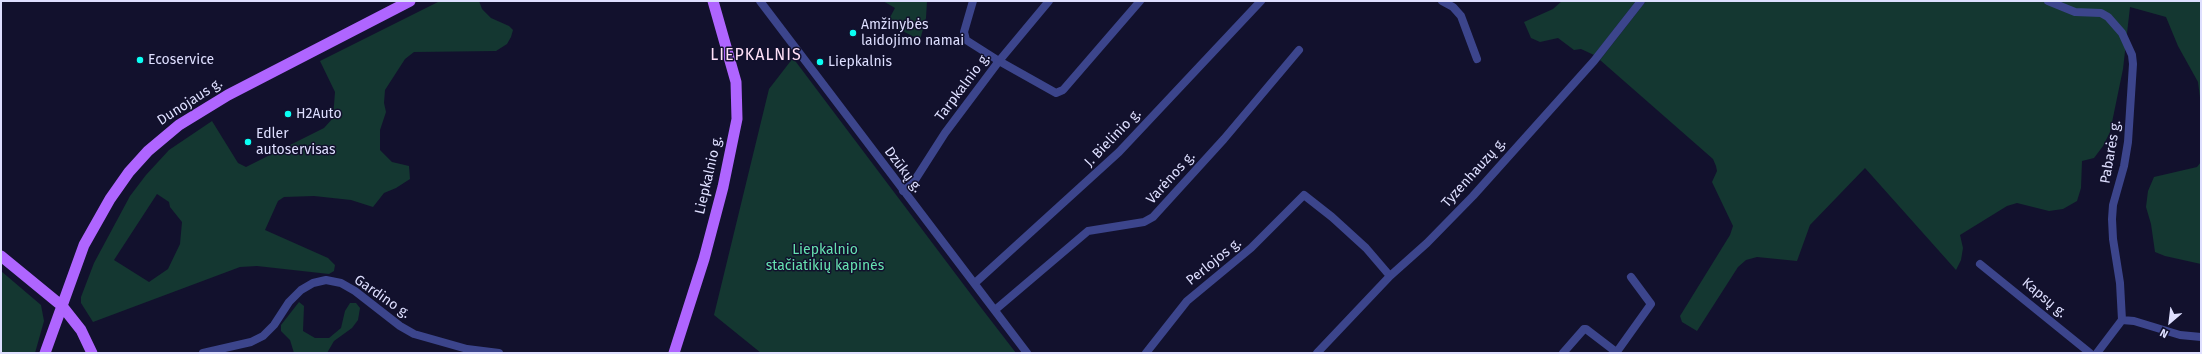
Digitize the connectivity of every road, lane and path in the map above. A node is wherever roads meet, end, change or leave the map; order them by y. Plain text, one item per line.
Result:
1 (410, 1) edge
2 (713, 1) edge
3 (760, 1) edge
4 (973, 1) edge
5 (1049, 1) edge
6 (1140, 1) edge
7 (1261, 1) edge
8 (1442, 1) edge
9 (1640, 1) edge
10 (2048, 1) edge
11 (1299, 50) dead end
12 (1477, 59) dead end
13 (999, 61) junction
14 (903, 191) junction
15 (1, 256) edge
16 (1980, 264) dead end
17 (1390, 276) junction
18 (1631, 277) dead end
19 (975, 283) junction
20 (62, 306) junction
21 (996, 310) junction
22 (2122, 320) junction
23 (2201, 337) edge
24 (45, 353) edge
25 (92, 353) edge
26 (203, 353) edge
27 (499, 353) edge
28 (674, 353) edge
29 (1028, 353) edge
30 (1146, 353) edge
31 (1317, 353) edge
32 (1563, 353) edge
33 (1616, 353) edge
34 (2090, 353) edge
35 (2097, 353) edge

1 - 20 main road, Dunojaus g.
2 - 28 main road, Liepkalnio g.
3 - 14 street, Dzūkų g.
4 - 13 street
5 - 13 street, Tarpkalnio g.
6 - 13 street
7 - 19 street, J. Bielinio g.
8 - 12 street
9 - 17 street, Tyzenhauzų g.
10 - 22 street, Pabarės g.
11 - 21 street, Varėnos g.
13 - 14 street, Tarpkalnio g.
14 - 19 street, Dzūkų g.
15 - 20 main road
16 - 34 street, Kapsų g.
17 - 30 street, Perlojos g.
17 - 31 street, Tyzenhauzų g.
18 - 33 street
19 - 21 street, Dzūkų g.
20 - 24 main road, Dunojaus g.
20 - 25 main road
21 - 29 street, Dzūkų g.
22 - 23 street
22 - 35 street
26 - 27 street, Gardino g.
32 - 33 street

